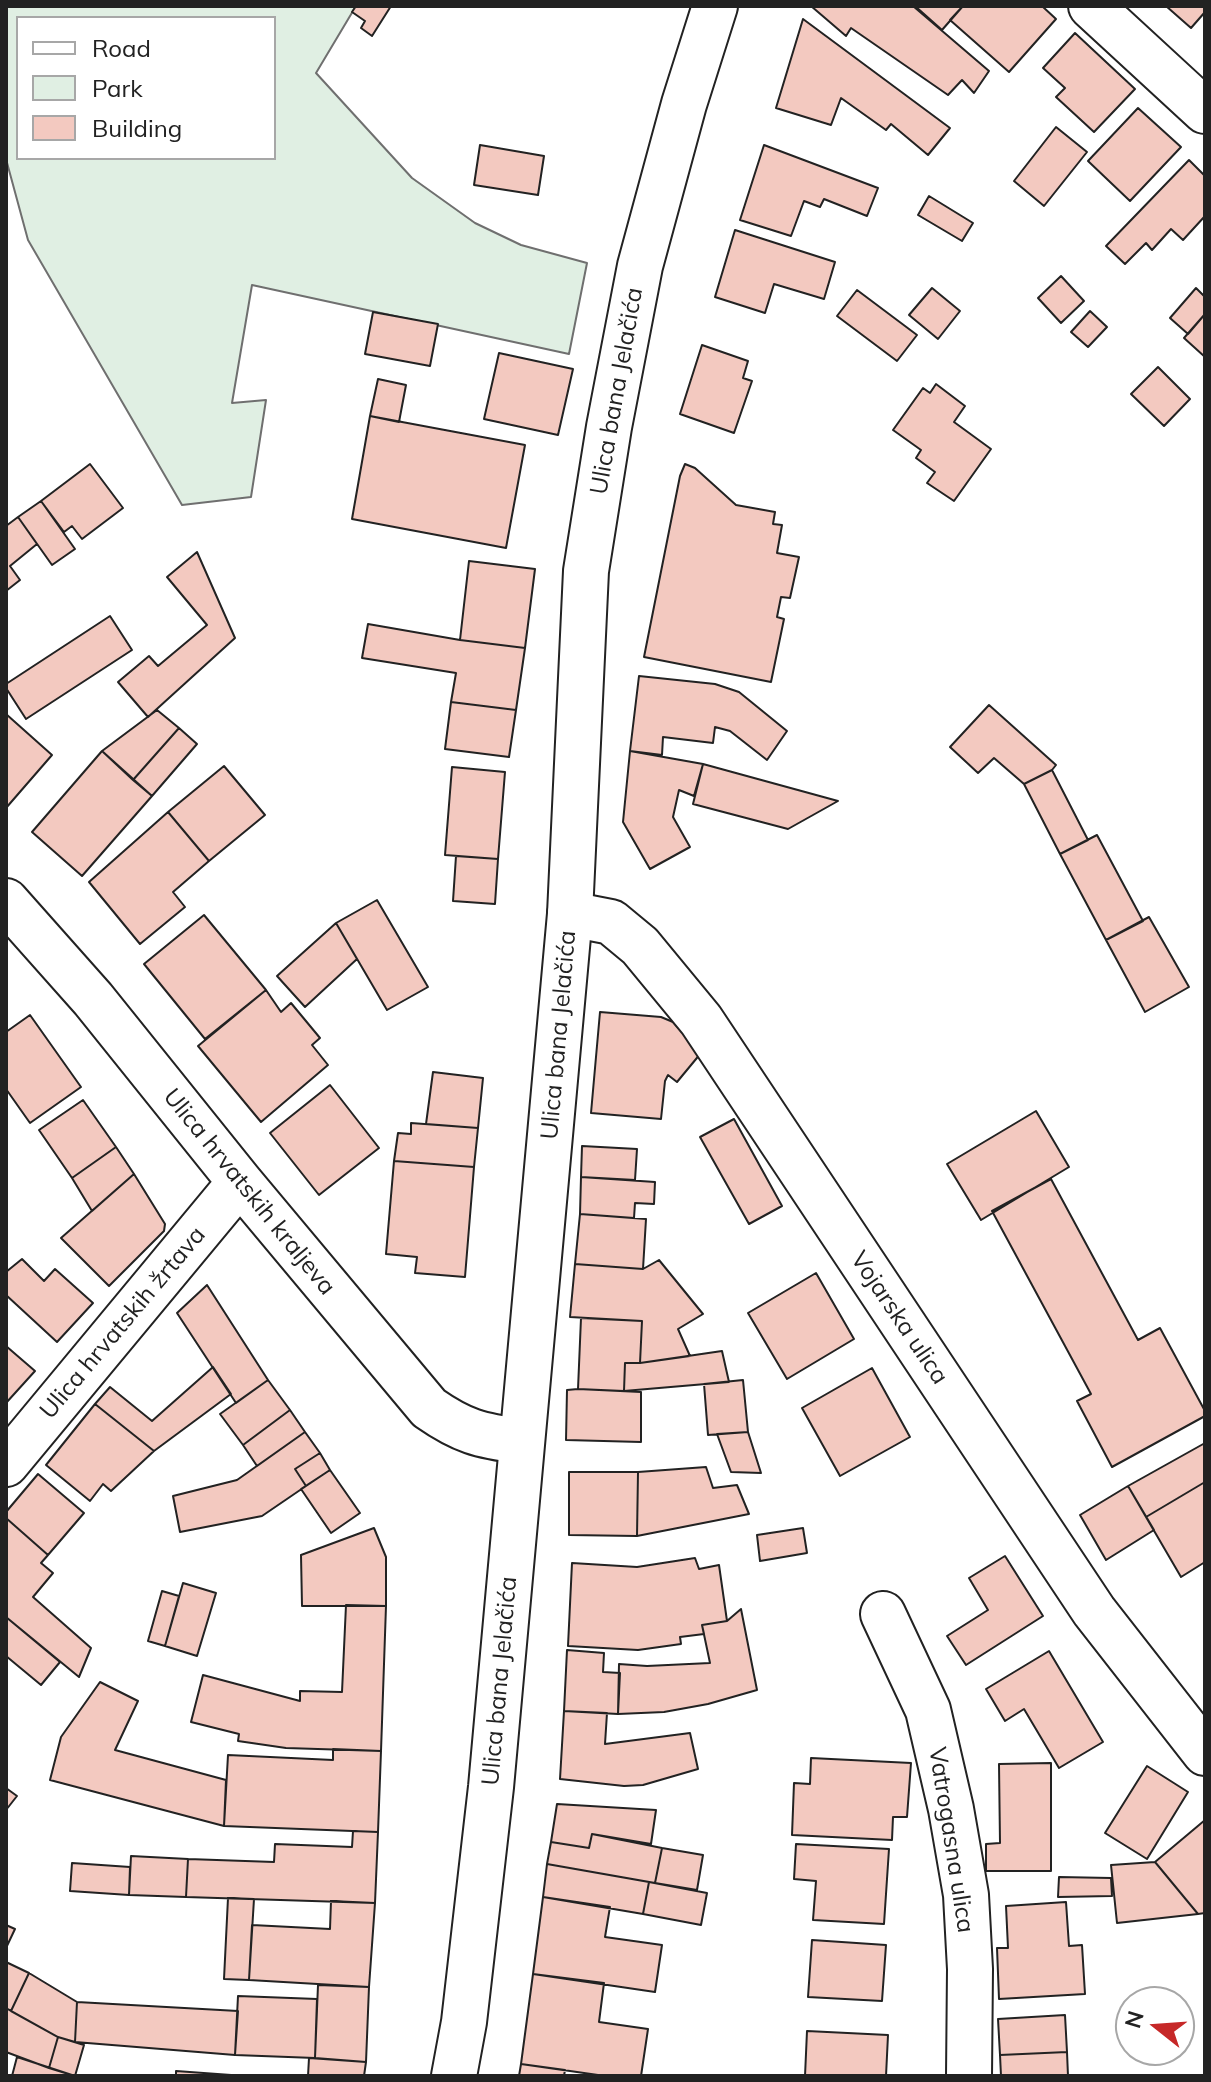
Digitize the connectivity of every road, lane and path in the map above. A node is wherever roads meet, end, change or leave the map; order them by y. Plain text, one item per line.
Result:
1 (715, 6) edge
2 (1091, 6) edge
3 (1205, 111) edge
4 (6, 901) edge
5 (570, 914) junction
6 (240, 1182) junction
7 (521, 1441) junction
8 (6, 1464) edge
9 (883, 1614) dead end
10 (1205, 1753) edge
11 (454, 2076) edge
12 (969, 2076) edge

1 - 5 street, Ulica bana Jelačića
2 - 3 street
4 - 6 street, Ulica hrvatskih kraljeva
5 - 7 street, Ulica bana Jelačića
5 - 10 street, Vojarska ulica
6 - 7 street, Ulica hrvatskih kraljeva
6 - 8 street, Ulica hrvatskih žrtava
7 - 11 street, Ulica bana Jelačića
9 - 12 street, Vatrogasna ulica

